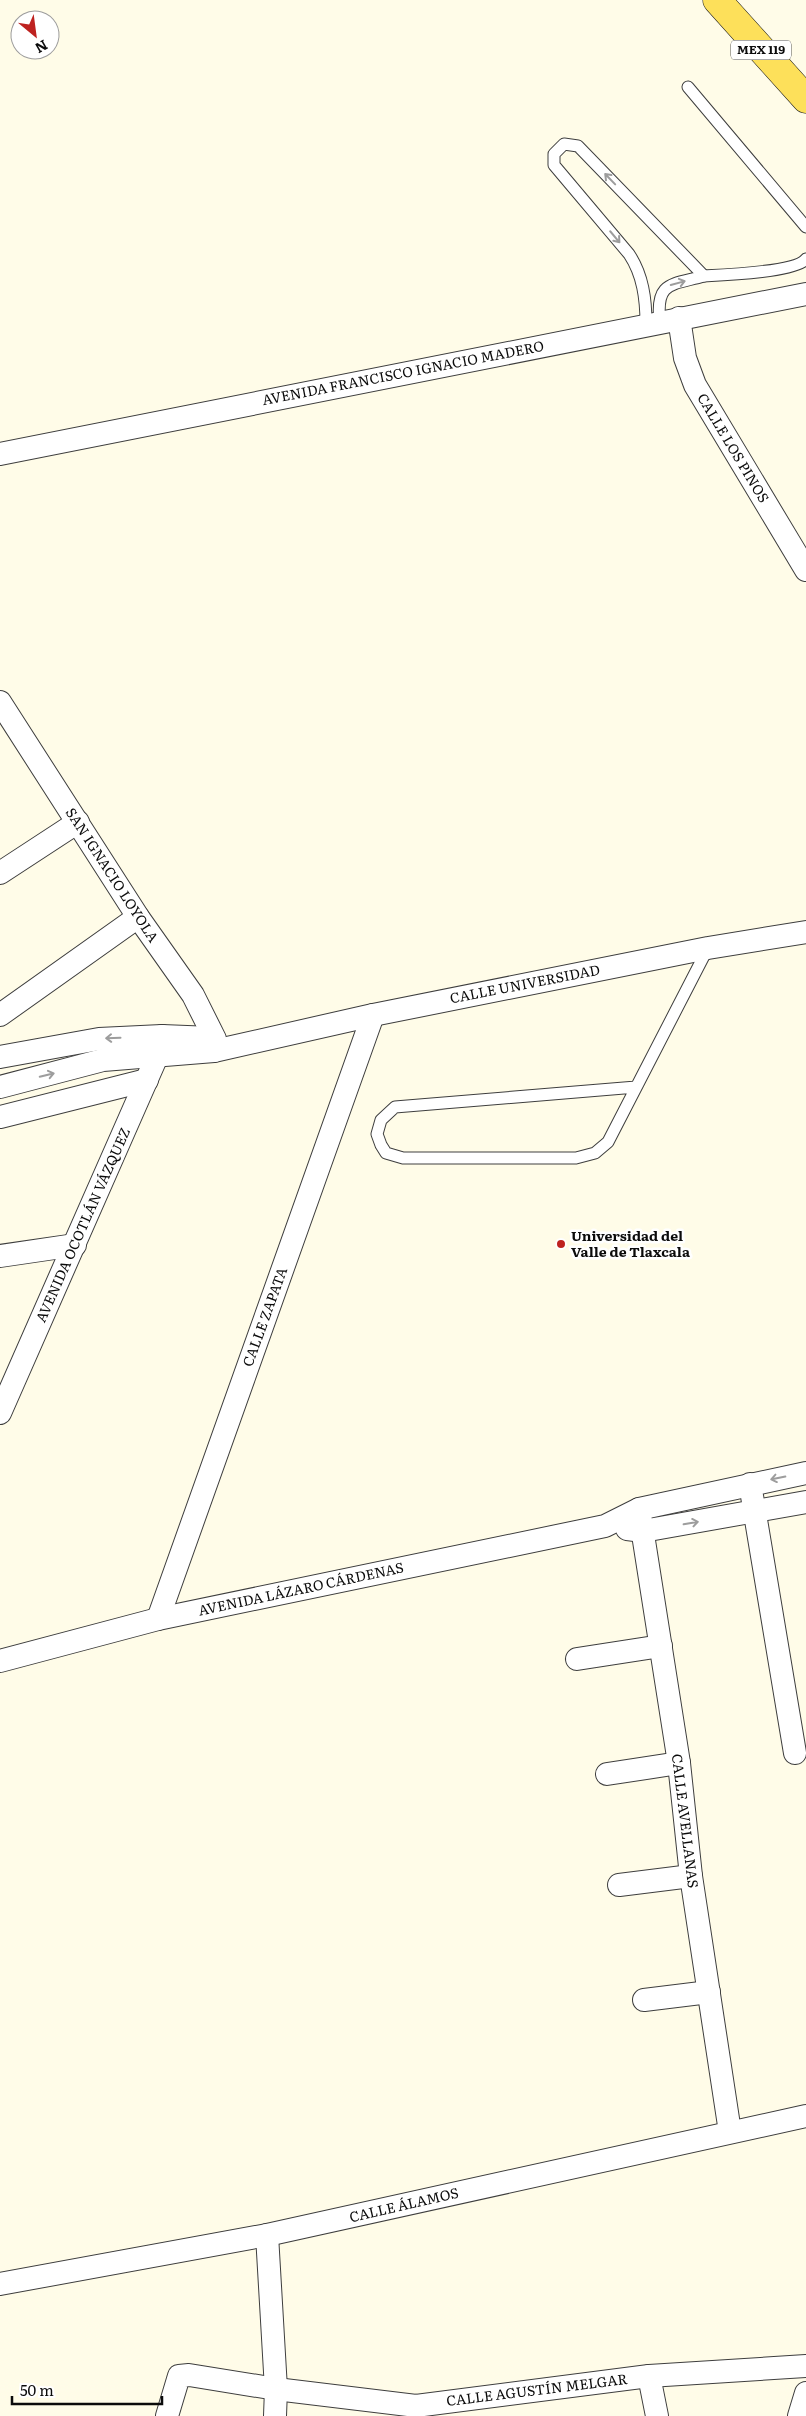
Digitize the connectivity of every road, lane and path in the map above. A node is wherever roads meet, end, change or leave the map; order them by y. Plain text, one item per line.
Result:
1 (716, 0) edge
2 (688, 87) dead end
3 (806, 99) edge
4 (806, 227) edge
5 (806, 259) edge
6 (704, 276) junction
7 (806, 294) edge
8 (662, 321) junction
9 (0, 454) edge
10 (806, 570) edge
11 (4, 716) edge
12 (78, 822) junction
13 (0, 873) edge
14 (138, 917) junction
15 (806, 932) edge
16 (708, 948) junction
17 (0, 1015) edge
18 (372, 1015) junction
19 (160, 1045) junction
20 (214, 1045) junction
21 (0, 1057) edge
22 (147, 1080) junction
23 (0, 1087) edge
24 (636, 1087) junction
25 (0, 1117) edge
26 (75, 1245) junction
27 (0, 1256) edge
28 (6, 1383) edge
29 (0, 1413) edge
30 (806, 1472) edge
31 (750, 1484) junction
32 (806, 1502) edge
33 (639, 1509) junction
34 (755, 1513) junction
35 (605, 1526) junction
36 (643, 1532) junction
37 (158, 1619) junction
38 (661, 1646) junction
39 (577, 1659) dead end
40 (0, 1661) edge
41 (795, 1753) dead end
42 (678, 1763) junction
43 (607, 1774) dead end
44 (691, 1876) junction
45 (619, 1885) dead end
46 (709, 1992) junction
47 (644, 2000) dead end
48 (806, 2116) edge
49 (730, 2132) junction
50 (268, 2236) junction
51 (0, 2284) edge
52 (806, 2366) edge
53 (649, 2376) junction
54 (276, 2389) junction
55 (806, 2393) edge
56 (415, 2411) edge
57 (167, 2416) edge
58 (275, 2416) edge
59 (657, 2416) edge
60 (799, 2416) edge

1 - 3 main road, MEX 119
2 - 4 lane
5 - 6 lane
8 -> 6 lane
6 -> 8 lane
7 - 8 street, AVENIDA FRANCISCO IGNACIO MADERO
8 - 9 street, AVENIDA FRANCISCO IGNACIO MADERO
8 - 10 street, CALLE LOS PINOS
11 - 12 street, SAN IGNACIO LOYOLA
12 - 13 street
12 - 14 street, SAN IGNACIO LOYOLA
14 - 17 street
14 - 20 street, SAN IGNACIO LOYOLA
15 - 16 street, CALLE UNIVERSIDAD
16 - 18 street, CALLE UNIVERSIDAD
16 - 24 lane
18 - 20 street, CALLE UNIVERSIDAD
18 - 37 street, CALLE ZAPATA
19 - 20 street, CALLE UNIVERSIDAD
19 -> 21 street, CALLE UNIVERSIDAD
19 - 22 street, AVENIDA OCOTLÁN VÁZQUEZ
23 -> 19 street, CALLE UNIVERSIDAD
22 - 25 street
22 - 26 street, AVENIDA OCOTLÁN VÁZQUEZ
24 - 24 lane
26 - 27 street
26 - 28 street, AVENIDA OCOTLÁN VÁZQUEZ
28 - 29 street, AVENIDA OCOTLÁN VÁZQUEZ
30 -> 31 street, AVENIDA LÁZARO CÁRDENAS
31 - 33 street, AVENIDA LÁZARO CÁRDENAS
31 - 34 street
32 - 34 street, AVENIDA LÁZARO CÁRDENAS
33 - 35 street, AVENIDA LÁZARO CÁRDENAS
33 - 36 street, CALLE AVELLANAS
36 -> 34 street, AVENIDA LÁZARO CÁRDENAS
34 - 41 street
35 - 36 street, AVENIDA LÁZARO CÁRDENAS
35 - 37 street, AVENIDA LÁZARO CÁRDENAS
36 - 38 street, CALLE AVELLANAS
37 - 40 street, AVENIDA LÁZARO CÁRDENAS
38 - 39 street
38 - 42 street, CALLE AVELLANAS
42 - 43 street
42 - 44 street, CALLE AVELLANAS
44 - 45 street
44 - 46 street, CALLE AVELLANAS
46 - 47 street
46 - 49 street, CALLE AVELLANAS
48 - 49 street, CALLE ÁLAMOS
49 - 50 street, CALLE ÁLAMOS
50 - 51 street, CALLE ÁLAMOS
50 - 54 street
52 - 53 street, CALLE AGUSTÍN MELGAR
53 - 56 street, CALLE AGUSTÍN MELGAR
53 - 59 street
54 - 56 street, CALLE AGUSTÍN MELGAR
54 - 57 street, CALLE AGUSTÍN MELGAR
54 - 58 street
55 - 60 street

